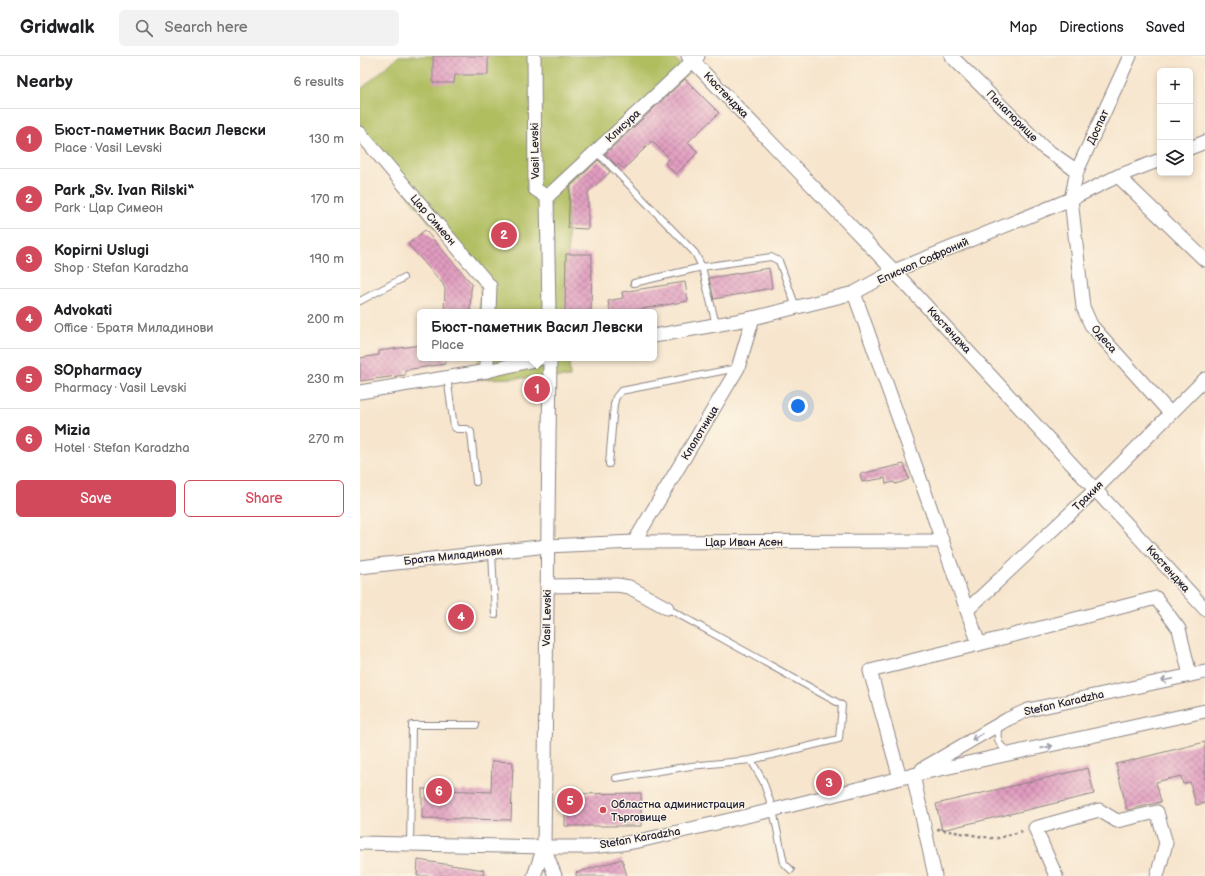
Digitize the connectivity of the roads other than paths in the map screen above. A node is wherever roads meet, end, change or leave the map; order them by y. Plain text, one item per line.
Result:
1 (534, 56) edge
2 (951, 56) edge
3 (1130, 56) edge
4 (693, 58) edge
5 (360, 133) edge
6 (1205, 142) edge
7 (1193, 147) edge
8 (595, 152) junction
9 (1157, 161) edge
10 (1077, 172) junction
11 (1118, 176) junction
12 (547, 197) junction
13 (1071, 199) junction
14 (1205, 260) edge
15 (702, 267) junction
16 (894, 271) junction
17 (403, 278) dead end
18 (634, 283) dead end
19 (854, 293) junction
20 (360, 300) edge
21 (796, 307) junction
22 (489, 309) edge
23 (549, 309) edge
24 (753, 318) junction
25 (716, 325) junction
26 (657, 335) edge
27 (514, 361) edge
28 (550, 361) edge
29 (487, 364) edge
30 (738, 368) junction
31 (447, 377) junction
32 (1205, 379) edge
33 (360, 392) edge
34 (1170, 413) junction
35 (608, 464) dead end
36 (476, 482) dead end
37 (1096, 489) junction
38 (941, 541) junction
39 (634, 542) junction
40 (547, 546) junction
41 (492, 552) junction
42 (360, 567) edge
43 (548, 586) junction
44 (667, 608) joint
45 (1205, 609) edge
46 (967, 610) junction
47 (495, 615) dead end
48 (979, 644) junction
49 (1205, 672) edge
50 (1190, 675) junction
51 (1205, 711) edge
52 (1000, 724) junction
53 (476, 725) dead end
54 (1018, 753) junction
55 (751, 760) junction
56 (906, 776) junction
57 (616, 778) dead end
58 (773, 810) junction
59 (360, 843) edge
60 (410, 845) junction
61 (544, 848) junction
62 (791, 870) dead end
63 (534, 876) edge
64 (549, 876) edge
65 (555, 876) edge
66 (935, 876) edge
67 (1056, 876) edge
68 (1157, 876) edge

1 - 12 street, Vasil Levski
2 - 10 street, Панагюрище
3 - 10 street, Доспат
4 - 8 street, Клисура
4 - 16 street, Кюстенджа
5 - 22 street, Цар Симеон
6 - 7 street
8 - 12 street, Клисура
8 - 15 lane
9 - 11 street, Епископ Софроний
10 - 13 street, Доспат
11 - 13 street, Епископ Софроний
11 - 14 street
12 - 23 street
13 - 16 street, Епископ Софроний
13 - 34 street, Одеса
15 - 18 lane
15 - 21 lane
15 - 25 lane
16 - 19 street, Епископ Софроний
16 - 37 street, Кюстенджа
17 - 20 lane
19 - 21 street, Епископ Софроний
19 - 38 street
21 - 24 street, Епископ Софроний
24 - 25 street, Епископ Софроний
24 - 30 street, Клолотница
25 - 26 street, Епископ Софроний
27 - 29 street
28 - 40 street, Vasil Levski
29 - 31 street
30 - 35 lane
30 - 39 street, Клолотница
31 - 33 street
31 - 36 lane
32 - 34 street, Тракия
34 - 37 street, Тракия
37 - 45 street, Кюстенджа
37 - 46 street, Тракия
38 - 39 street, Цар Иван Асен
38 - 46 street
39 - 40 street, Цар Иван Асен
40 - 41 street, Братя Миладинови
40 - 43 street, Vasil Levski
41 - 42 street, Братя Миладинови
41 - 47 lane
43 - 44 street
43 - 61 street, Vasil Levski
44 - 55 lane
46 - 48 street
48 - 50 street
48 - 56 street
49 - 50 street, Stefan Karadzha
50 -> 52 street, Stefan Karadzha
54 -> 51 street, Stefan Karadzha
52 - 54 lane
52 -> 56 street, Stefan Karadzha
53 - 60 lane
54 - 56 street, Stefan Karadzha
55 - 57 lane
55 - 58 lane
56 - 58 street, Stefan Karadzha
56 - 66 street
58 - 61 street, Stefan Karadzha
58 - 62 lane
59 - 60 street, Stefan Karadzha
60 - 61 street, Stefan Karadzha
61 - 63 street, Vasil Levski
61 - 64 street
61 - 65 street
67 - 68 street

